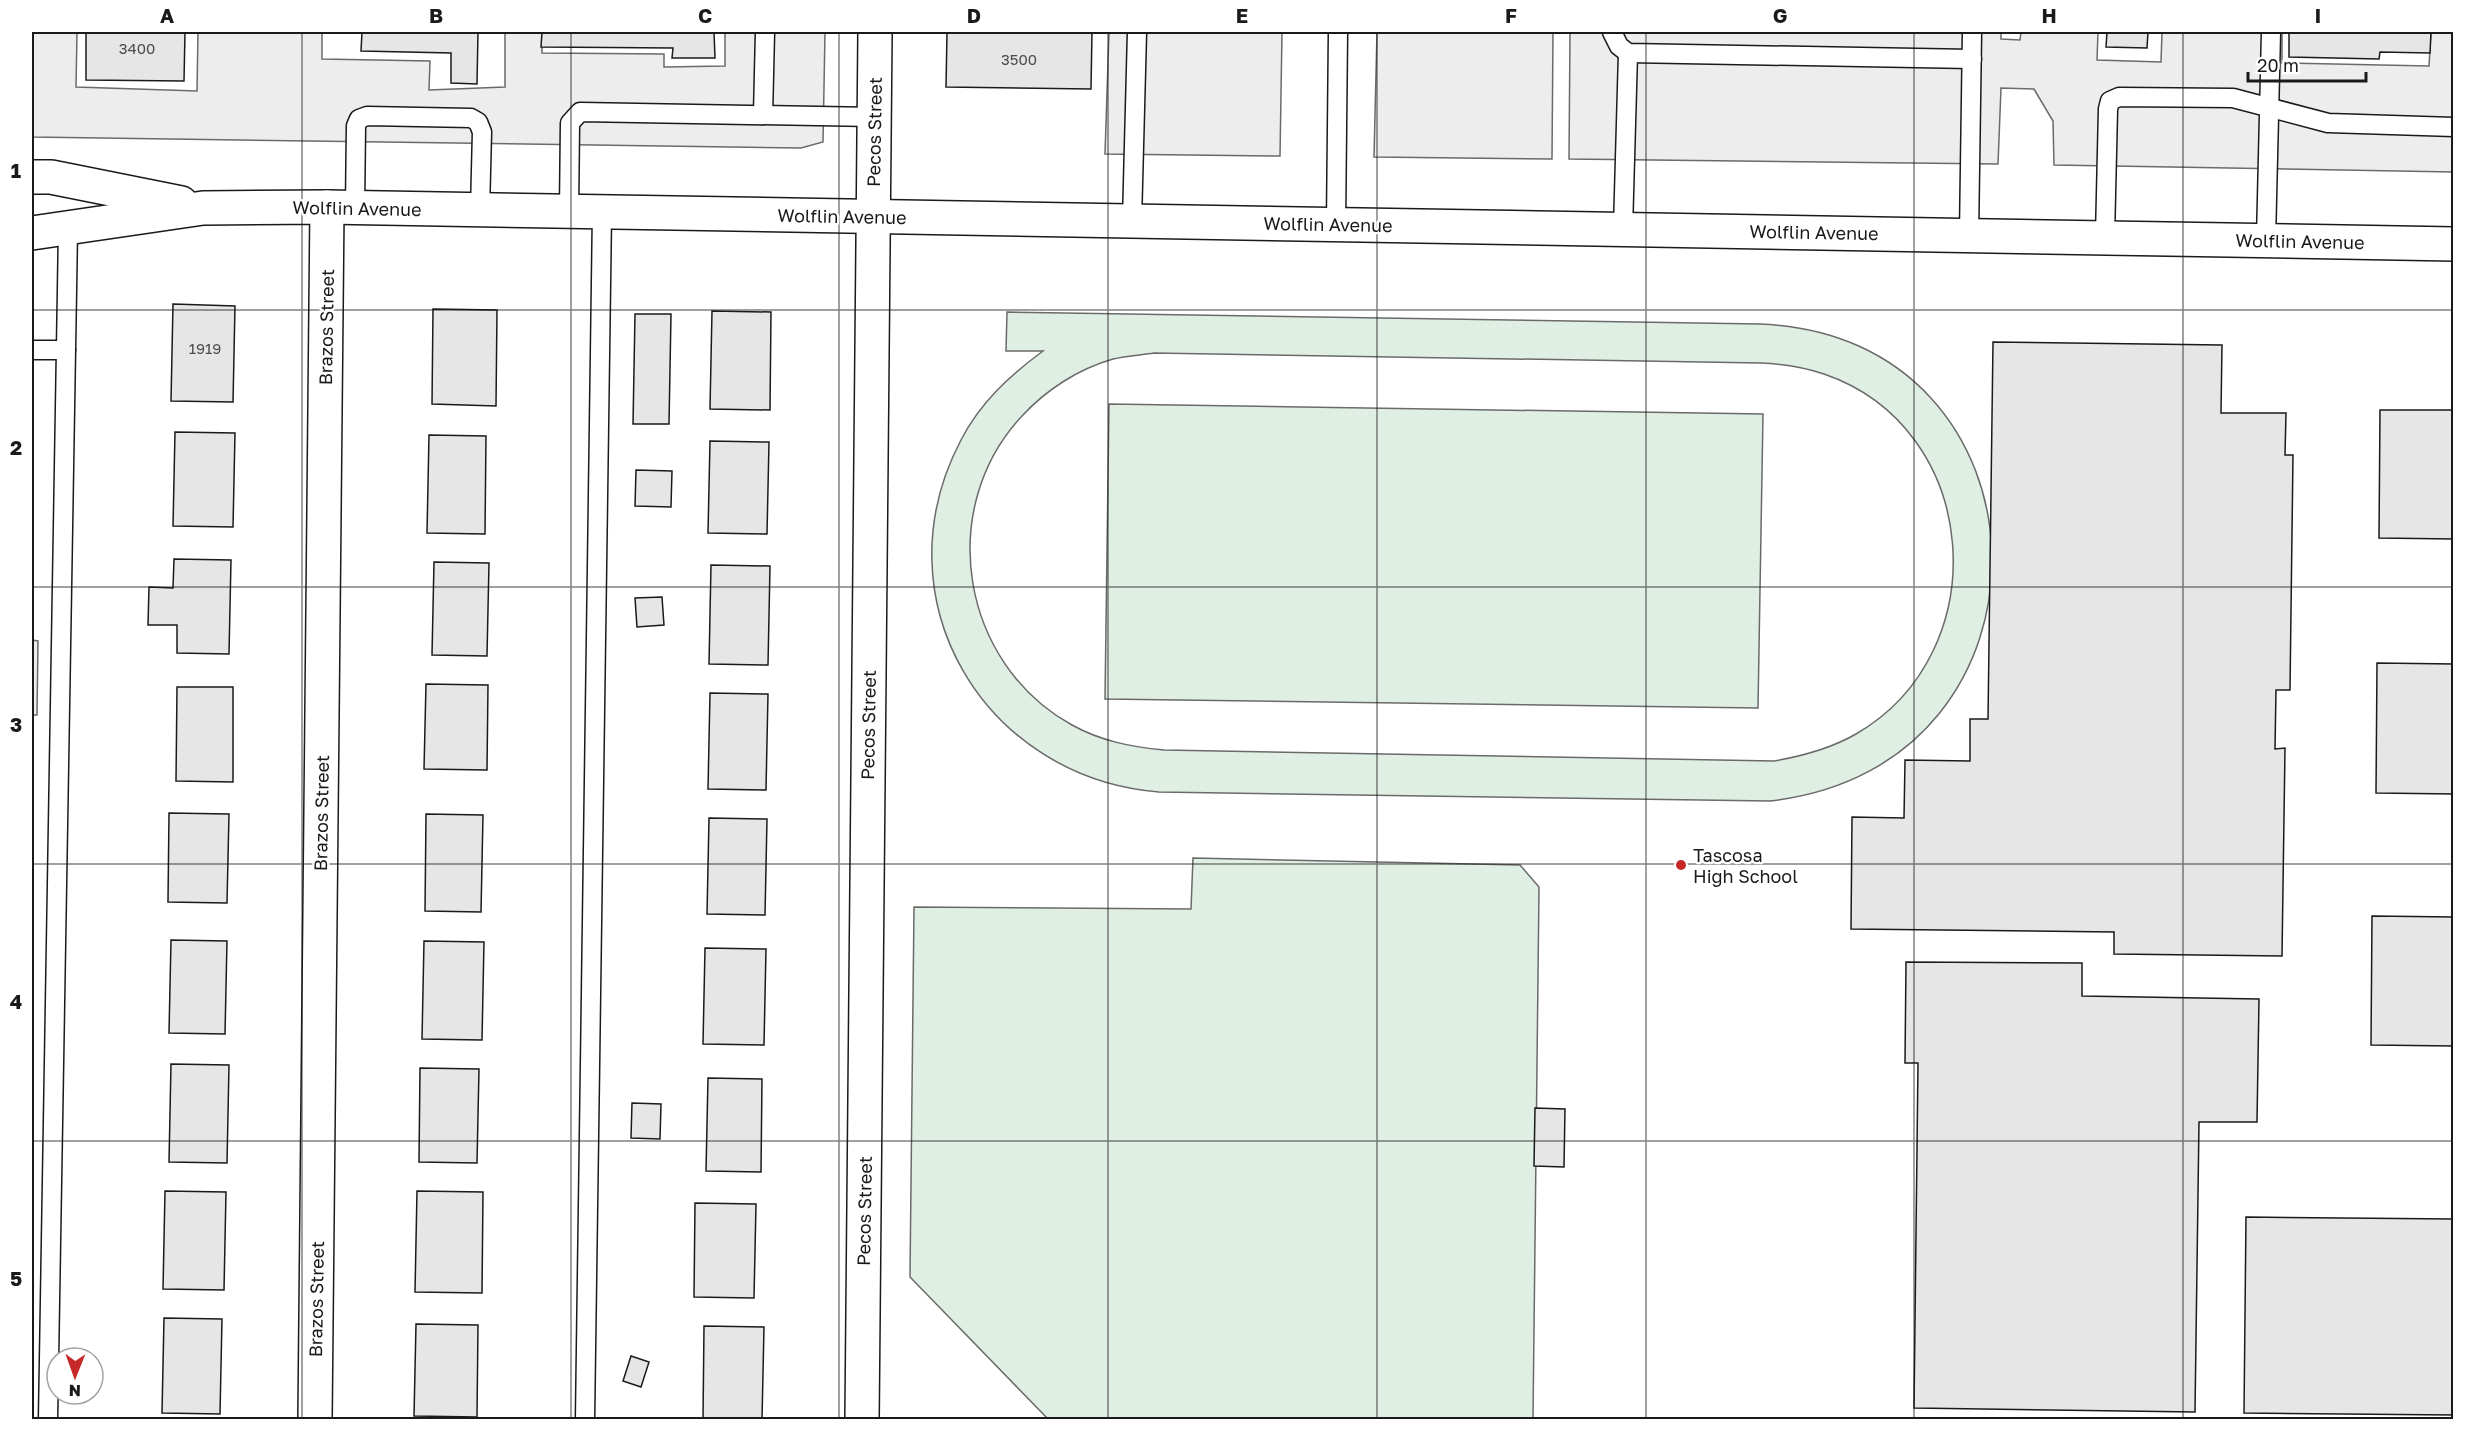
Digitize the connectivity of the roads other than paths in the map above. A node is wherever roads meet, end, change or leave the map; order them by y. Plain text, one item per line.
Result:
1 (765, 32) edge
2 (875, 32) edge
3 (1137, 32) edge
4 (1338, 32) edge
5 (1612, 32) edge
6 (1972, 32) edge
7 (2271, 32) edge
8 (1628, 53) junction
9 (1972, 59) junction
10 (2269, 108) junction
11 (763, 115) junction
12 (874, 117) junction
13 (2454, 127) edge
14 (32, 177) edge
15 (341, 207) junction
16 (203, 208) junction
17 (480, 210) junction
18 (569, 211) junction
19 (602, 212) junction
20 (873, 217) junction
21 (1132, 221) junction
22 (1336, 225) junction
23 (1623, 229) junction
24 (68, 230) junction
25 (32, 233) edge
26 (1969, 235) junction
27 (2105, 237) junction
28 (2266, 240) junction
29 (2454, 243) edge
30 (32, 350) edge
31 (66, 350) junction
32 (48, 1419) edge
33 (315, 1419) edge
34 (585, 1419) edge
35 (862, 1419) edge

1 - 11 lane
2 - 12 main road, Pecos Street
3 - 21 lane
4 - 22 lane
5 - 8 lane
6 - 9 lane
7 - 10 lane
8 - 9 lane
8 - 23 lane
9 - 26 lane
10 - 13 lane
10 - 27 lane
10 - 28 lane
11 - 12 lane
11 - 18 lane
12 - 20 main road, Pecos Street
14 - 16 main road, Wolflin Avenue
15 - 16 main road, Wolflin Avenue
15 - 17 main road, Wolflin Avenue
15 - 17 lane
15 - 33 main road, Brazos Street
16 - 24 main road, Wolflin Avenue
17 - 18 main road, Wolflin Avenue
18 - 19 main road, Wolflin Avenue
19 - 20 main road, Wolflin Avenue
19 - 34 lane
20 - 21 main road, Wolflin Avenue
20 - 35 main road, Pecos Street
21 - 22 main road, Wolflin Avenue
22 - 23 main road, Wolflin Avenue
23 - 26 main road, Wolflin Avenue
24 - 25 main road, Wolflin Avenue
24 - 31 lane
26 - 27 main road, Wolflin Avenue
27 - 28 main road, Wolflin Avenue
28 - 29 main road, Wolflin Avenue
30 - 31 lane
31 - 32 lane

